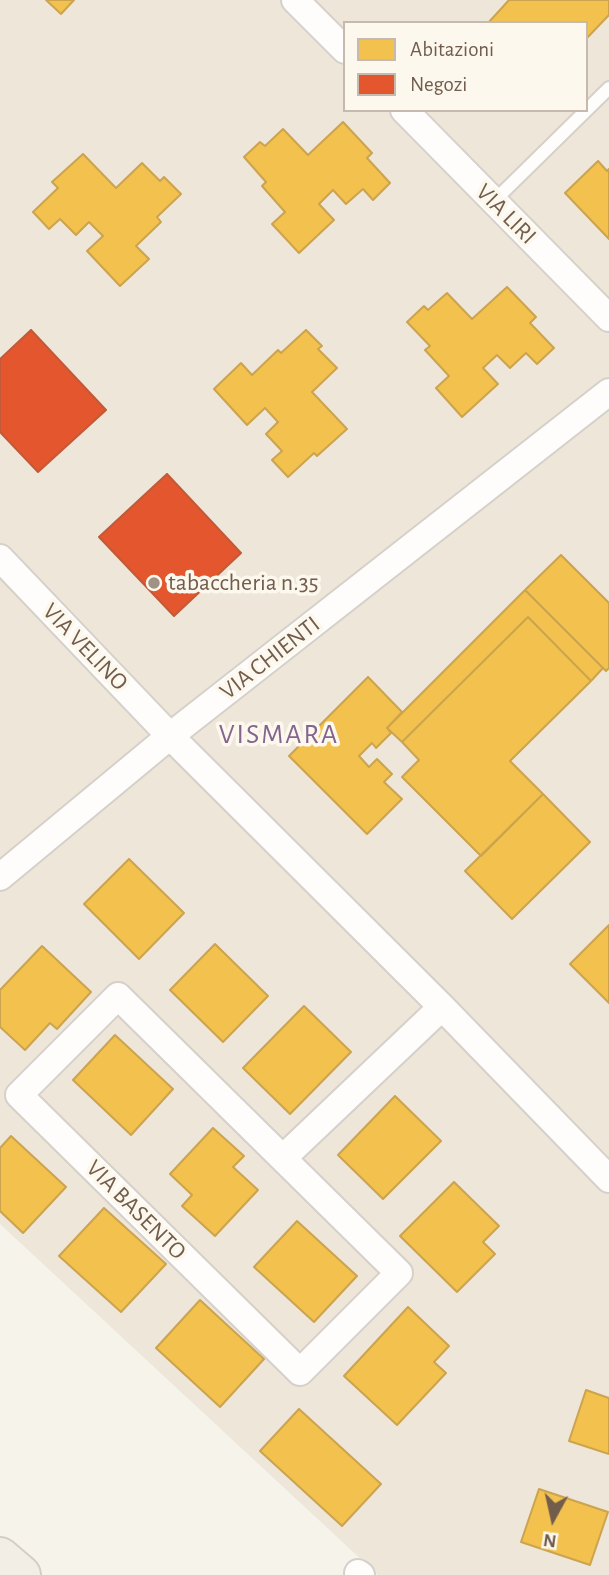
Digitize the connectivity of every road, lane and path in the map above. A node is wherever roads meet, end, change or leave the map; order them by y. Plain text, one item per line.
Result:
1 (295, 0) edge
2 (343, 48) edge
3 (609, 88) edge
4 (588, 109) edge
5 (406, 112) edge
6 (585, 112) edge
7 (494, 202) junction
8 (609, 318) edge
9 (609, 392) edge
10 (0, 558) edge
11 (170, 736) junction
12 (0, 877) edge
13 (442, 1007) junction
14 (283, 1157) junction
15 (609, 1179) edge
16 (0, 1557) edge
17 (21, 1575) edge

1 - 2 street
3 - 4 lane
5 - 7 street, VIA LIRI
6 - 7 lane
7 - 8 street, VIA LIRI
9 - 11 street, VIA CHIENTI
10 - 11 street, VIA VELINO
11 - 12 street, VIA CHIENTI
11 - 13 street
13 - 14 street
13 - 15 street
14 - 14 street, VIA BASENTO
16 - 17 main road

